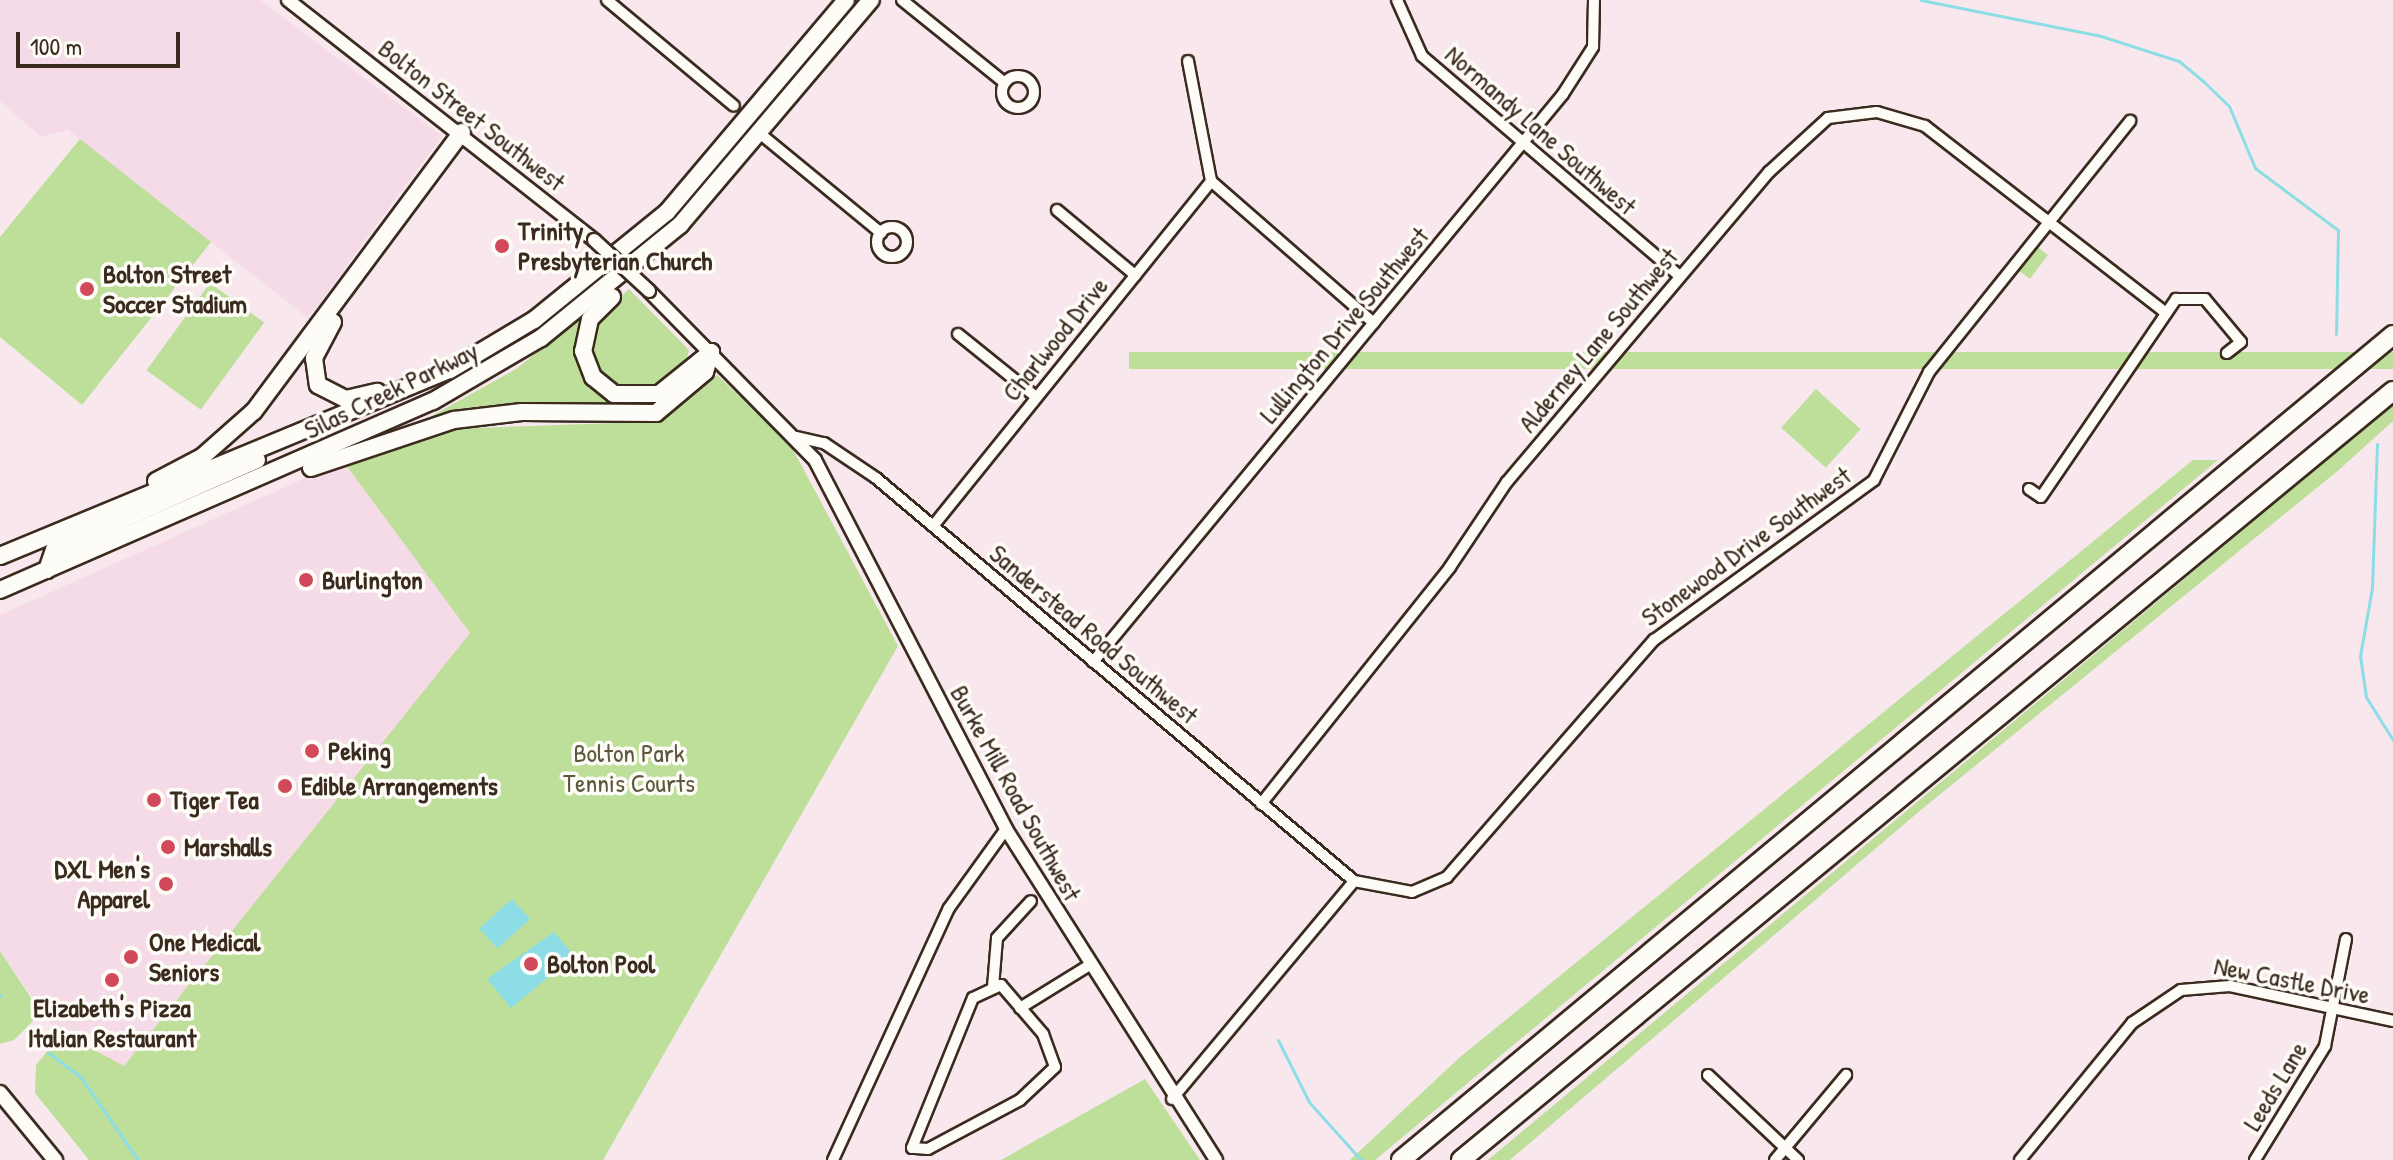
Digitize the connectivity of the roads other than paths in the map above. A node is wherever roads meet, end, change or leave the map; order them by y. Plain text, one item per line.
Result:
1 (288, 0) edge
2 (607, 0) edge
3 (846, 0) edge
4 (871, 0) edge
5 (902, 0) edge
6 (1397, 0) edge
7 (1594, 0) edge
8 (1188, 61) dead end
9 (1005, 83) dead end
10 (734, 106) dead end
11 (2130, 121) dead end
12 (462, 132) junction
13 (763, 136) junction
14 (1522, 146) junction
15 (1211, 181) junction
16 (1057, 210) dead end
17 (2046, 221) junction
18 (680, 225) junction
19 (881, 233) dead end
20 (1135, 275) junction
21 (1680, 276) junction
22 (2166, 313) junction
23 (1374, 323) junction
24 (958, 334) dead end
25 (2393, 335) edge
26 (711, 352) junction
27 (2227, 353) dead end
28 (450, 370) junction
29 (2393, 391) edge
30 (1036, 397) junction
31 (797, 437) junction
32 (280, 441) junction
33 (255, 481) junction
34 (2029, 489) dead end
35 (71, 526) junction
36 (933, 526) junction
37 (0, 556) edge
38 (47, 570) junction
39 (0, 590) edge
40 (1093, 662) junction
41 (1261, 804) junction
42 (1006, 829) junction
43 (1354, 881) junction
44 (1031, 901) dead end
45 (2346, 939) dead end
46 (1088, 966) junction
47 (993, 987) junction
48 (1020, 1008) junction
49 (2337, 1009) junction
50 (2393, 1021) edge
51 (1708, 1075) dead end
52 (1846, 1075) dead end
53 (0, 1093) edge
54 (1172, 1099) junction
55 (1785, 1147) junction
56 (55, 1160) edge
57 (833, 1160) edge
58 (1216, 1160) edge
59 (1401, 1160) edge
60 (1461, 1160) edge
61 (1775, 1160) edge
62 (1798, 1160) edge
63 (2020, 1160) edge
64 (2255, 1160) edge

1 - 12 street, Bolton Street Southwest
2 - 10 street
3 - 28 main road, Silas Creek Parkway
4 - 13 main road, Silas Creek Parkway
5 - 9 street
6 - 14 street, Normandy Lane Southwest
7 - 14 street, Lullington Drive Southwest
8 - 15 street
11 - 17 street, Stonewood Drive Southwest
12 - 26 street, Bolton Street Southwest, bridge
12 - 28 main road
12 - 35 main road
13 - 18 main road, Silas Creek Parkway
13 - 19 street
14 - 21 street, Normandy Lane Southwest
14 - 23 street, Lullington Drive Southwest
15 - 20 street, Charlwood Drive
15 - 23 street
16 - 20 street
17 - 21 street, Alderney Lane Southwest
17 - 22 street, Alderney Lane Southwest
17 - 43 street, Stonewood Drive Southwest
18 - 26 main road
18 - 33 main road, Silas Creek Parkway
20 - 30 street, Charlwood Drive
21 - 41 street, Alderney Lane Southwest
22 - 27 street
22 - 34 street
23 - 40 street, Lullington Drive Southwest
24 - 30 street
25 - 59 highway
26 - 31 street, Bolton Street Southwest
26 - 33 main road
28 - 32 main road, Silas Creek Parkway
29 - 60 highway
30 - 36 street, Charlwood Drive
31 - 36 street, Sanderstead Road Southwest
31 - 42 street, Burke Mill Road Southwest
32 - 35 main road, Silas Creek Parkway
32 - 38 main road
33 - 38 main road, Silas Creek Parkway
35 - 37 main road, Silas Creek Parkway
36 - 40 street, Sanderstead Road Southwest
38 - 39 main road, Silas Creek Parkway
40 - 41 street, Sanderstead Road Southwest
41 - 43 street, Sanderstead Road Southwest
42 - 46 street, Burke Mill Road Southwest
42 - 57 street
43 - 54 street
44 - 47 street
45 - 49 street, Leeds Lane
46 - 48 street
46 - 54 street, Burke Mill Road Southwest
47 - 48 street
47 - 48 street
49 - 50 street, New Castle Drive
49 - 63 street, New Castle Drive
49 - 64 street, Leeds Lane
51 - 55 street
52 - 55 street
53 - 56 main road
54 - 58 street, Burke Mill Road Southwest
55 - 61 street
55 - 62 street

